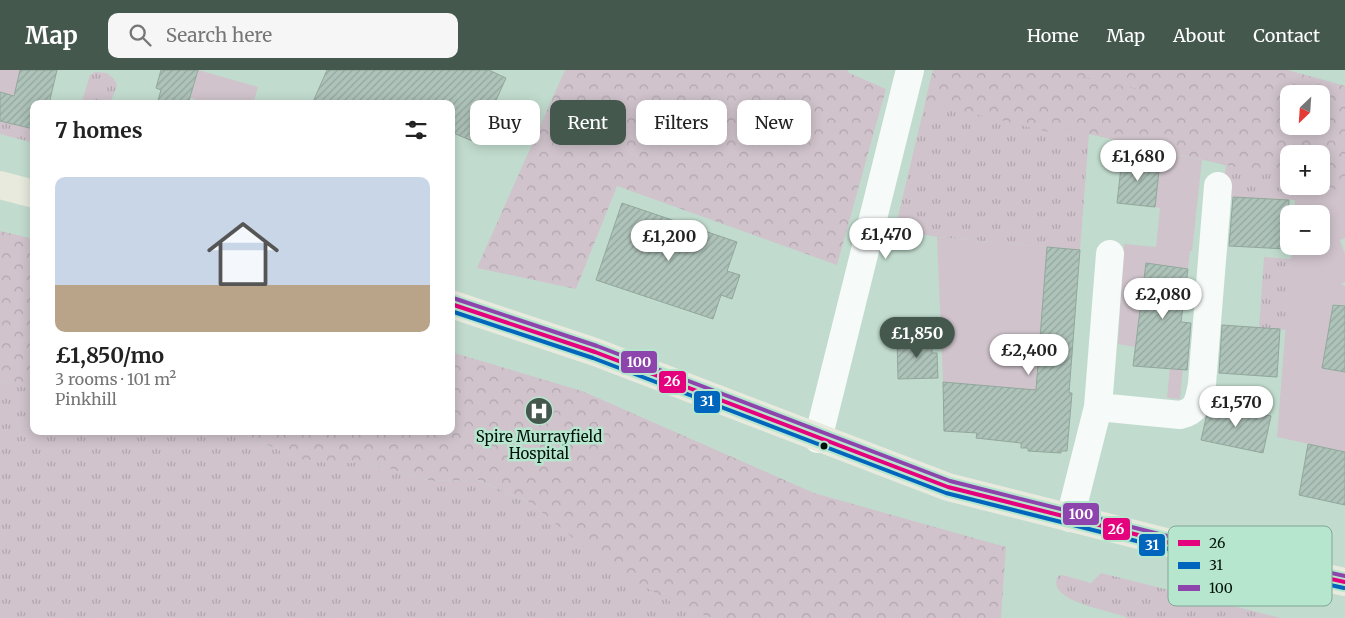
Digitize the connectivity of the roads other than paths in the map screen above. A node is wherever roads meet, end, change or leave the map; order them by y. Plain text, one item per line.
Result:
1 (910, 70) edge
2 (0, 185) edge
3 (1218, 186) dead end
4 (30, 193) edge
5 (1110, 254) dead end
6 (455, 305) edge
7 (1098, 407) junction
8 (818, 439) junction
9 (1070, 518) junction
10 (1168, 542) edge
11 (1332, 579) edge
12 (1345, 582) edge

1 - 8 street
2 - 4 main road
3 - 7 street
5 - 7 street
6 - 8 main road
7 - 9 street
8 - 9 main road
9 - 10 main road
11 - 12 main road

